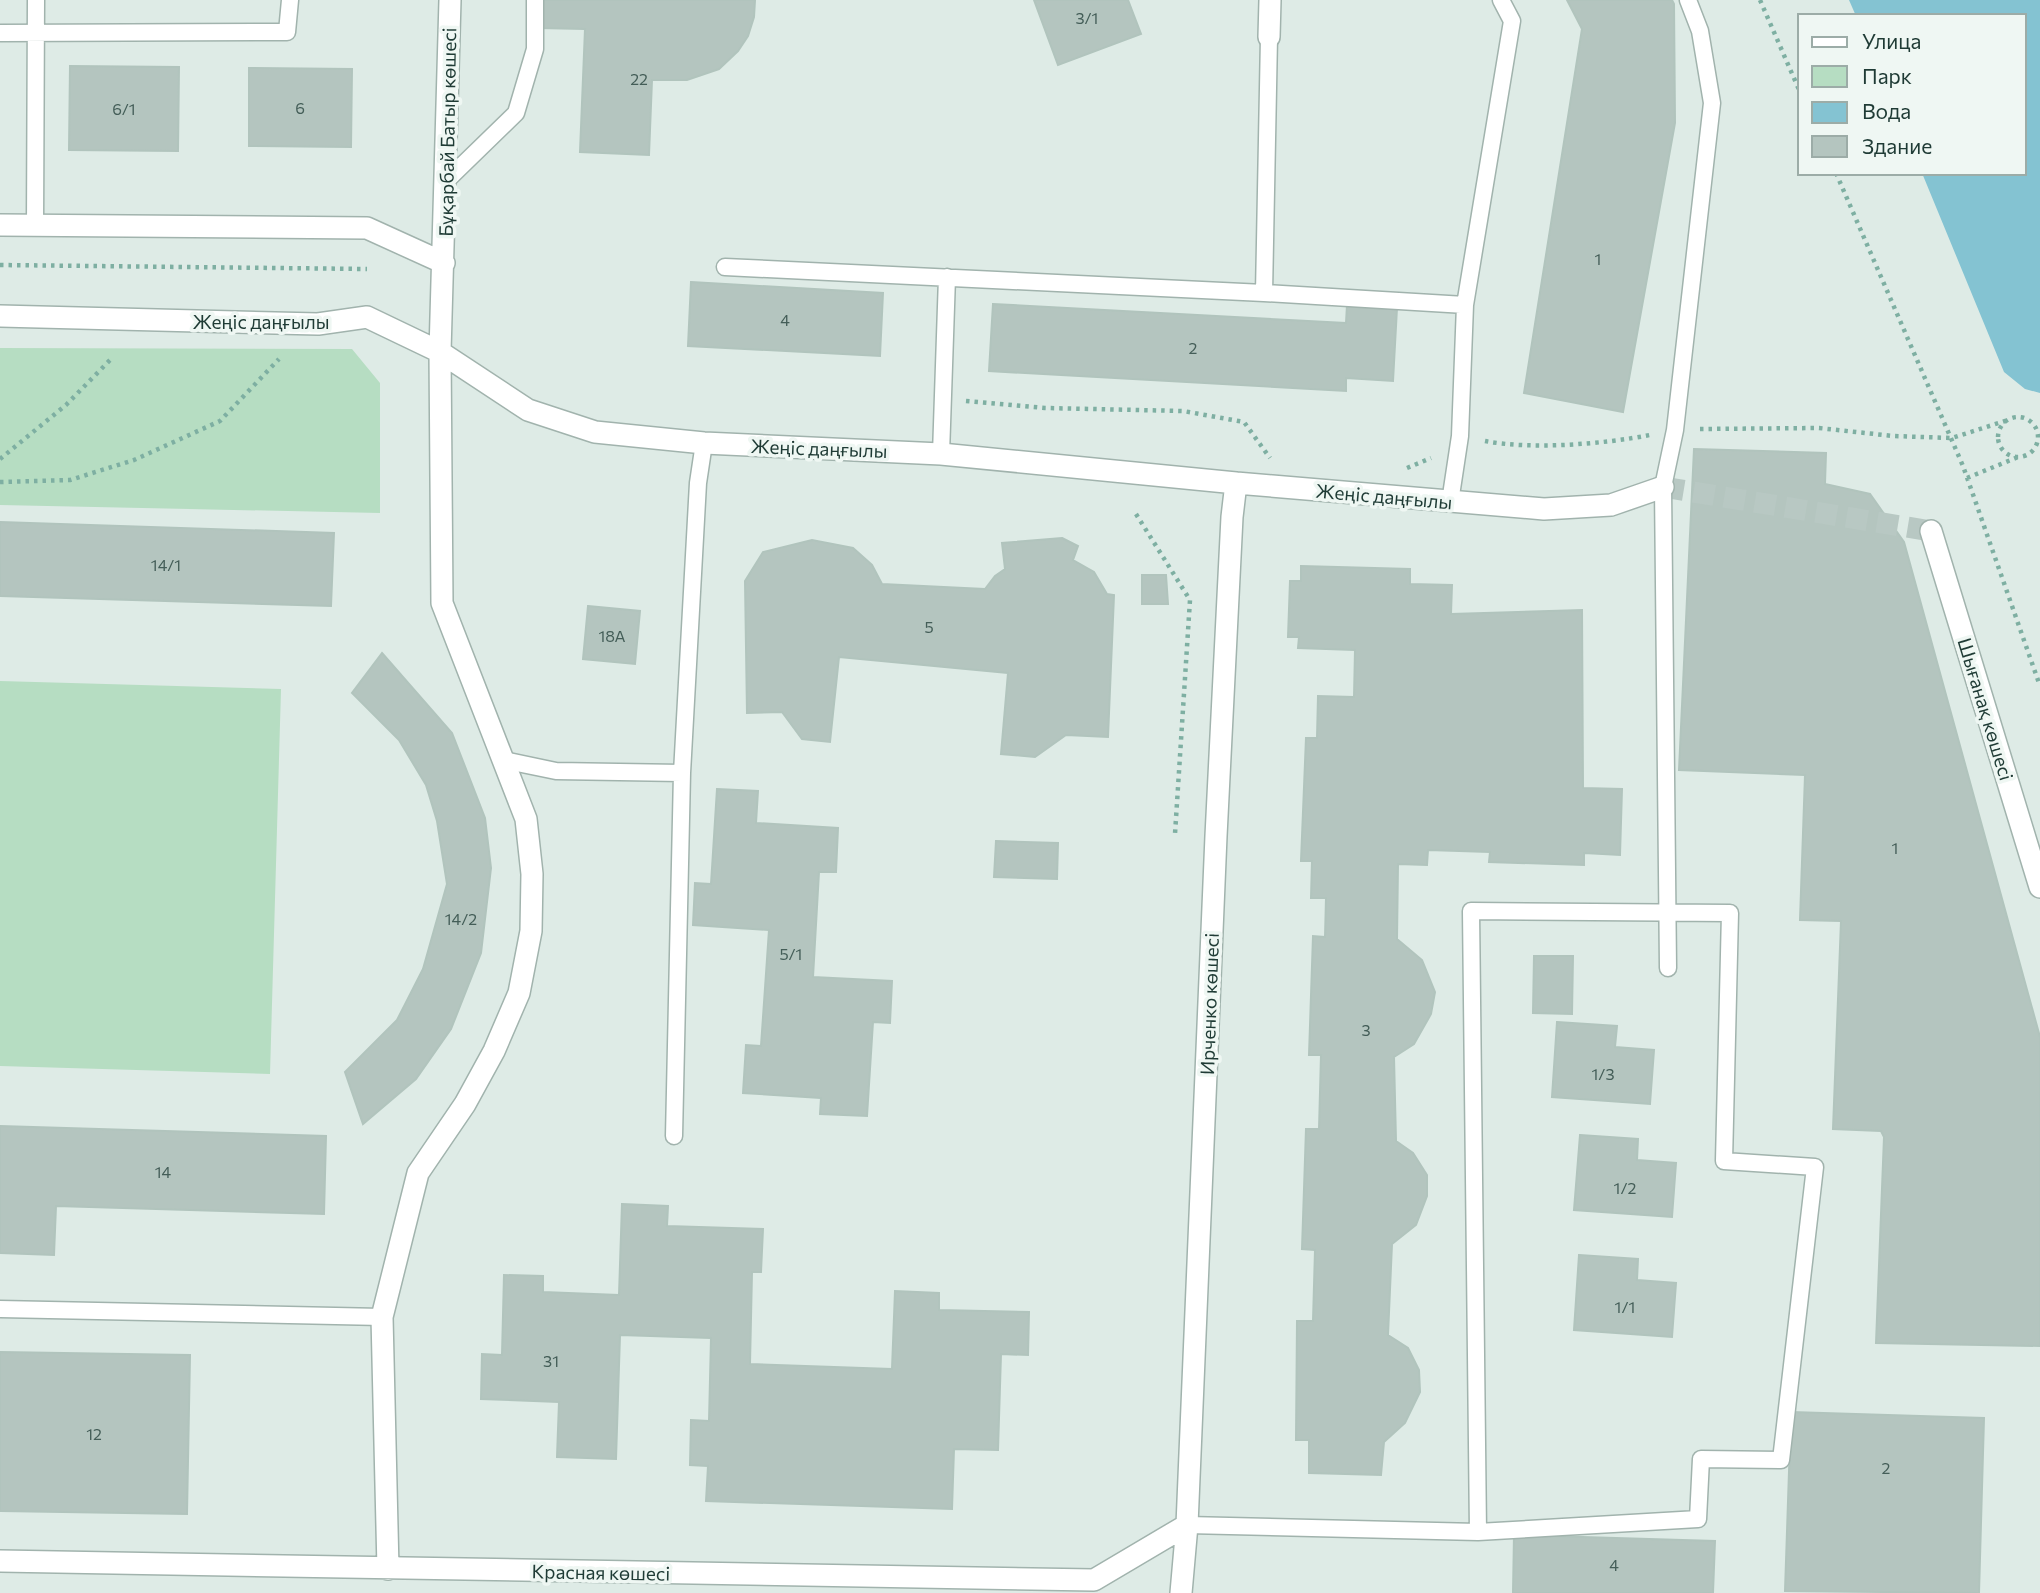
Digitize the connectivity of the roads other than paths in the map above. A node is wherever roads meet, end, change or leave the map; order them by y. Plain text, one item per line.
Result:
1 (36, 0) edge
2 (290, 0) edge
3 (450, 0) edge
4 (535, 0) edge
5 (1270, 0) edge
6 (1502, 0) edge
7 (1688, 0) edge
8 (0, 33) edge
9 (37, 33) junction
10 (1269, 37) joint
11 (444, 183) junction
12 (0, 225) edge
13 (35, 225) junction
14 (444, 263) junction
15 (725, 267) dead end
16 (947, 277) junction
17 (1264, 292) junction
18 (1465, 305) junction
19 (0, 316) edge
20 (440, 352) junction
21 (704, 443) junction
22 (941, 454) junction
23 (1236, 483) junction
24 (1663, 487) junction
25 (1450, 502) junction
26 (1931, 531) dead end
27 (503, 760) junction
28 (682, 773) junction
29 (2040, 887) edge
30 (1667, 911) junction
31 (1668, 968) dead end
32 (674, 1136) dead end
33 (0, 1309) edge
34 (382, 1317) junction
35 (1187, 1525) junction
36 (1478, 1532) junction
37 (0, 1561) edge
38 (388, 1569) junction
39 (1181, 1593) edge

1 - 9 lane
2 - 9 lane
3 - 11 street, Бұқарбай Батыр көшесі
4 - 11 lane
5 - 10 street
6 - 18 lane
7 - 24 lane
8 - 9 lane
9 - 13 lane
10 - 17 lane
11 - 14 street, Бұқарбай Батыр көшесі
12 - 13 street
13 - 14 street
14 - 20 street, Бұқарбай Батыр көшесі
15 - 16 lane
16 - 17 lane
16 - 22 lane
17 - 18 lane
18 - 25 lane
19 - 20 street, Жеңіс даңғылы
20 - 21 street, Жеңіс даңғылы
20 - 27 street, Бұқарбай Батыр көшесі
21 - 22 street, Жеңіс даңғылы
21 - 28 lane
22 - 23 street, Жеңіс даңғылы
23 - 25 street, Жеңіс даңғылы
23 - 35 street, Ирченко көшесі
24 - 25 street, Жеңіс даңғылы
24 - 30 lane
26 - 29 street, Шығанақ көшесі
27 - 28 lane
27 - 34 street, Бұқарбай Батыр көшесі
28 - 32 lane
30 - 31 lane
30 - 36 lane
30 - 36 lane
33 - 34 lane
34 - 38 street, Бұқарбай Батыр көшесі
35 - 36 lane
35 - 38 street, Красная көшесі
35 - 39 street, Ирченко көшесі
37 - 38 street, Красная көшесі

